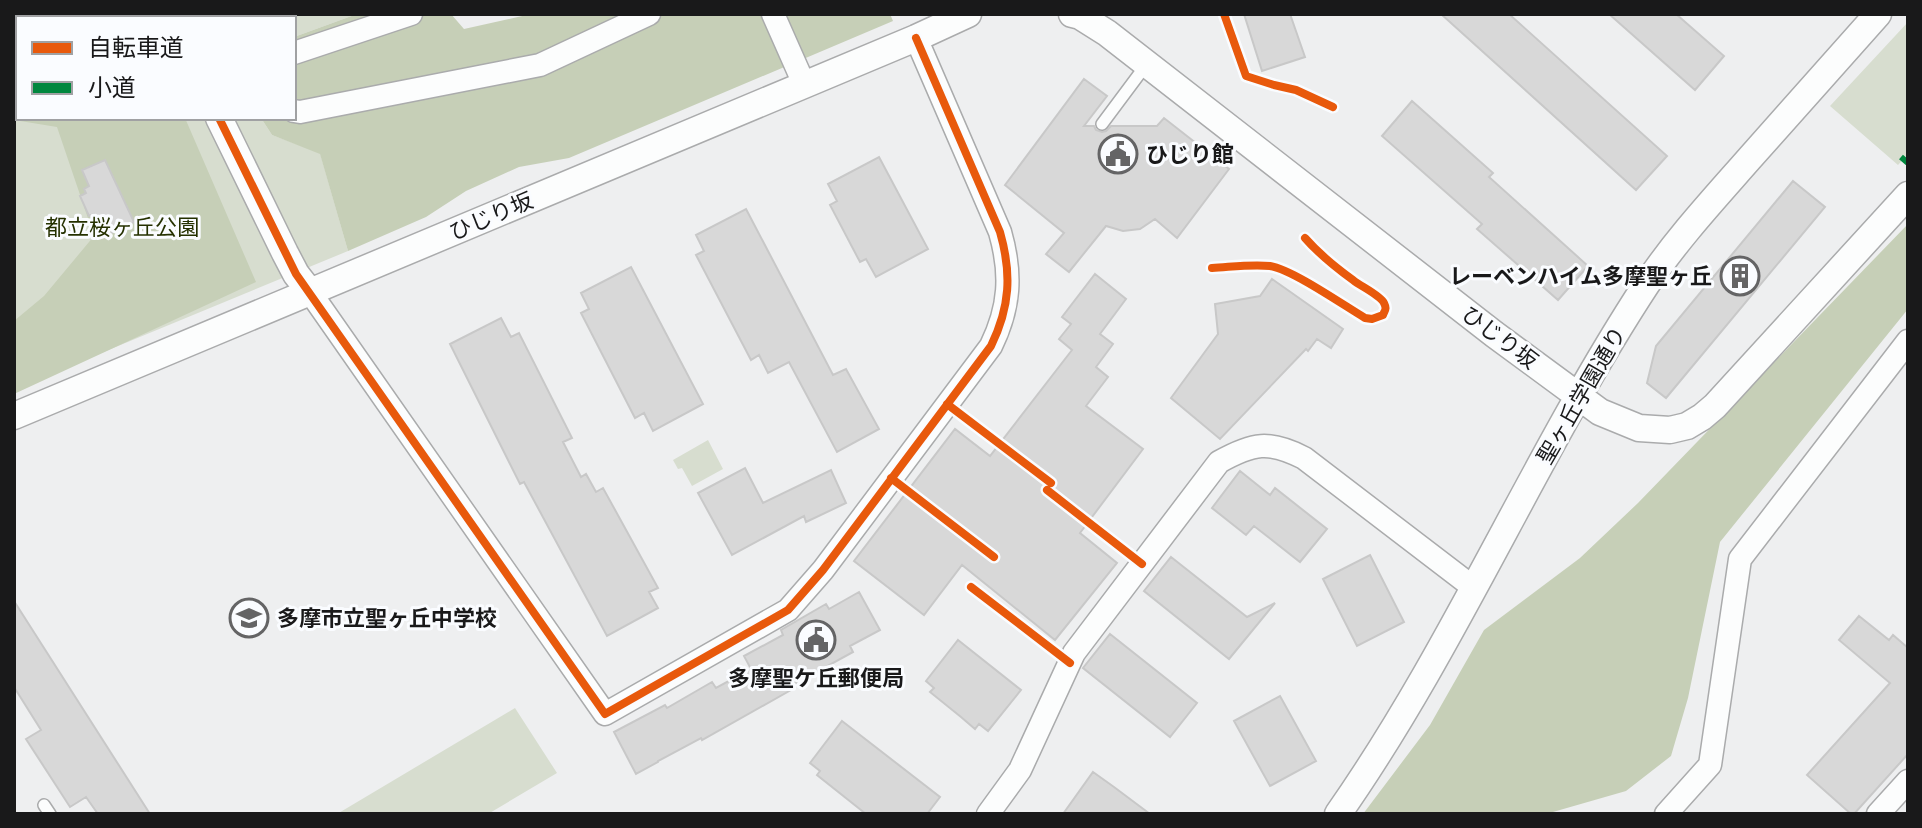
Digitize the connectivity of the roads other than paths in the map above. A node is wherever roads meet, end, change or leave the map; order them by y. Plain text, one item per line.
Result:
1 (411, 14) edge
2 (649, 14) edge
3 (773, 14) edge
4 (968, 14) edge
5 (1072, 14) edge
6 (1878, 14) edge
7 (916, 38) junction
8 (296, 52) edge
9 (1146, 65) junction
10 (804, 84) junction
11 (296, 111) edge
12 (220, 120) edge
13 (1102, 124) dead end
14 (1908, 195) edge
15 (310, 292) junction
16 (1908, 341) edge
17 (1578, 395) junction
18 (14, 416) edge
19 (1474, 588) junction
20 (1908, 781) edge
21 (988, 814) edge
22 (1338, 814) edge
23 (1666, 814) edge
24 (1878, 814) edge

1 - 8 street
2 - 11 street
3 - 10 street
4 - 7 street, ひじり坂
5 - 9 street, ひじり坂
6 - 17 street, 聖ヶ丘学園通り
7 - 10 street, ひじり坂
7 - 15 street
9 - 13 lane
9 - 17 street, ひじり坂
10 - 15 street, ひじり坂
12 - 15 street
14 - 17 street, ひじり坂
15 - 18 street, ひじり坂
16 - 23 street
17 - 19 street, 聖ヶ丘学園通り
19 - 21 street
19 - 22 street, 聖ヶ丘学園通り
20 - 24 street

